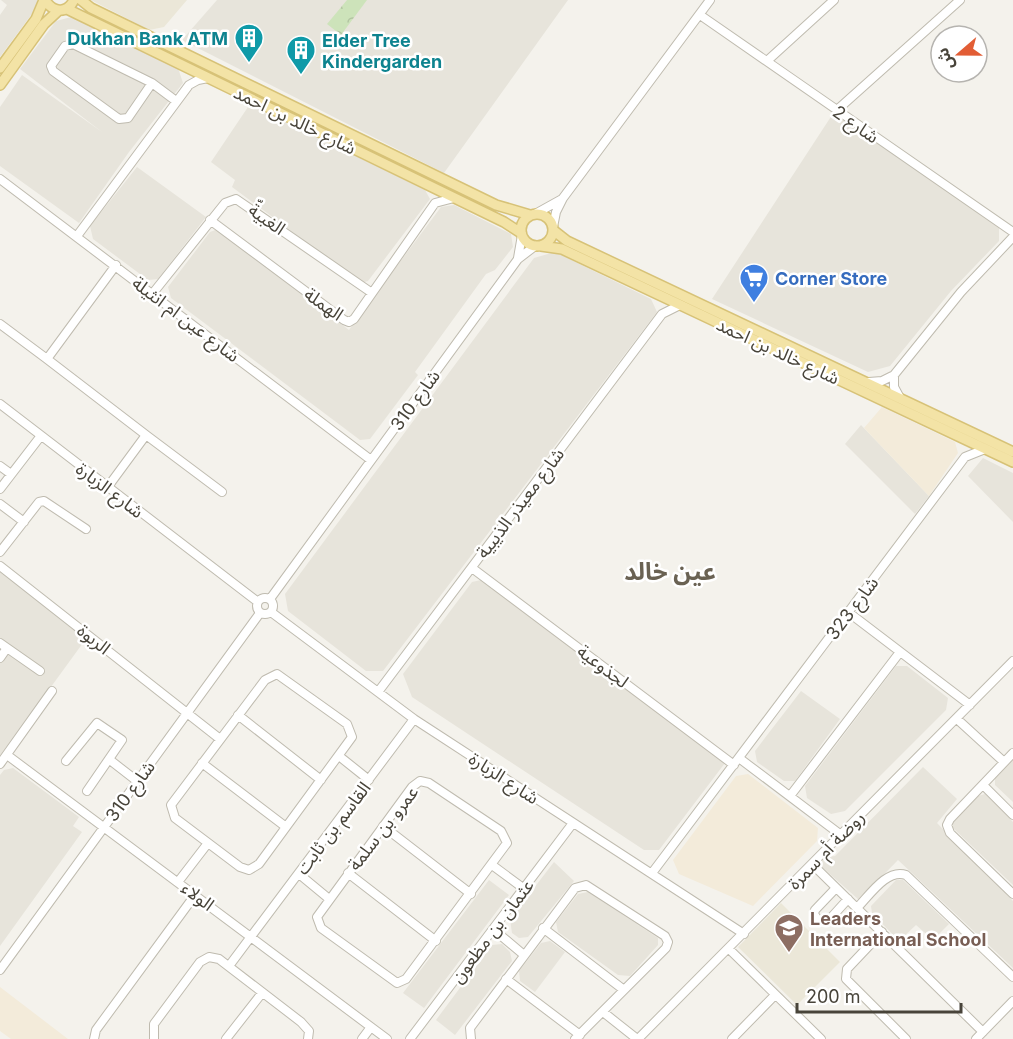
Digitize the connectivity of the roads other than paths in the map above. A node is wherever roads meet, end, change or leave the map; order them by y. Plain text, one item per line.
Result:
1 (45, 0) edge
2 (74, 0) edge
3 (81, 0) edge
4 (710, 0) edge
5 (834, 0) edge
6 (960, 0) edge
7 (63, 10) junction
8 (700, 15) junction
9 (767, 61) junction
10 (185, 67) junction
11 (0, 68) edge
12 (208, 78) junction
13 (152, 83) junction
14 (0, 85) edge
15 (189, 85) junction
16 (176, 101) junction
17 (837, 110) junction
18 (0, 179) edge
19 (429, 186) junction
20 (454, 198) junction
21 (563, 198) junction
22 (435, 203) junction
23 (532, 215) junction
24 (210, 220) junction
25 (553, 229) junction
26 (1013, 232) edge
27 (522, 234) junction
28 (77, 236) junction
29 (1013, 237) edge
30 (538, 246) junction
31 (518, 259) junction
32 (116, 265) junction
33 (153, 293) junction
34 (372, 293) junction
35 (660, 296) junction
36 (680, 305) junction
37 (662, 314) junction
38 (0, 324) edge
39 (47, 359) junction
40 (894, 375) junction
41 (869, 382) junction
42 (900, 398) junction
43 (0, 406) edge
44 (146, 435) junction
45 (959, 436) junction
46 (40, 437) junction
47 (985, 449) junction
48 (1013, 452) edge
49 (965, 458) junction
50 (371, 460) junction
51 (1013, 462) edge
52 (0, 466) edge
53 (11, 474) junction
54 (107, 488) junction
55 (0, 489) edge
56 (222, 492) dead end
57 (0, 504) edge
58 (24, 522) junction
59 (86, 529) dead end
60 (0, 552) edge
61 (0, 566) edge
62 (472, 568) junction
63 (270, 599) junction
64 (258, 602) junction
65 (271, 612) junction
66 (848, 612) junction
67 (260, 613) junction
68 (0, 642) edge
69 (7, 648) junction
70 (900, 652) junction
71 (0, 658) edge
72 (1013, 661) edge
73 (40, 671) dead end
74 (52, 691) dead end
75 (378, 692) junction
76 (970, 705) junction
77 (187, 714) junction
78 (238, 715) junction
79 (414, 719) junction
80 (957, 719) junction
81 (220, 739) junction
82 (1013, 753) edge
83 (7, 755) junction
84 (339, 756) junction
85 (110, 760) junction
86 (66, 761) dead end
87 (736, 761) junction
88 (1004, 762) junction
89 (202, 763) junction
90 (0, 765) edge
91 (321, 780) junction
92 (369, 780) junction
93 (137, 781) junction
94 (982, 785) junction
95 (87, 791) dead end
96 (790, 796) junction
97 (1013, 814) edge
98 (573, 823) junction
99 (104, 826) junction
100 (383, 826) junction
101 (285, 827) junction
102 (841, 835) junction
103 (208, 843) junction
104 (812, 864) junction
105 (492, 866) junction
106 (348, 873) junction
107 (652, 873) junction
108 (298, 874) junction
109 (178, 882) junction
110 (523, 888) junction
111 (836, 888) junction
112 (471, 894) junction
113 (1013, 894) edge
114 (195, 895) junction
115 (328, 898) junction
116 (848, 899) junction
117 (857, 908) junction
118 (543, 928) junction
119 (493, 929) junction
120 (882, 932) junction
121 (744, 934) junction
122 (251, 936) junction
123 (436, 941) junction
124 (729, 949) junction
125 (524, 955) junction
126 (229, 966) junction
127 (0, 970) edge
128 (1013, 977) edge
129 (506, 979) junction
130 (624, 990) junction
131 (262, 993) junction
132 (775, 995) junction
133 (1013, 1001) edge
134 (603, 1012) junction
135 (371, 1027) junction
136 (983, 1032) junction
137 (578, 1037) edge
138 (735, 1038) edge
139 (94, 1039) edge
140 (154, 1039) edge
141 (226, 1039) edge
142 (308, 1039) edge
143 (362, 1039) edge
144 (387, 1039) edge
145 (410, 1039) edge
146 (471, 1039) edge
147 (638, 1039) edge
148 (821, 1039) edge
149 (906, 1039) edge
150 (976, 1039) edge

1 - 7 main road, شارع خالد بن احمد
1 - 11 main road
2 - 7 main road
3 - 23 main road, شارع خالد بن احمد
4 - 8 street
5 - 9 street
6 - 17 street
7 - 10 main road, شارع خالد بن احمد
7 - 14 main road
8 - 9 street, شارع 2
8 - 21 street
9 - 17 street, شارع 2
10 - 12 main road, شارع خالد بن احمد
10 - 15 street
12 - 15 street
12 - 19 main road, شارع خالد بن احمد
13 - 13 street
13 - 16 street
15 - 16 street
16 - 28 street
17 - 26 street, شارع 2
18 - 28 street, شارع عين ام انثيلة
19 - 20 main road, شارع خالد بن احمد
19 - 22 street
20 - 22 street
20 - 27 main road, شارع خالد بن احمد
21 - 23 street
21 - 25 street
22 - 34 street, الهملة
23 - 25 main road
23 - 27 main road
24 - 33 street, الغبيةّ
24 - 34 street, الغبيةّ
24 - 34 street, الهملة
25 - 30 main road
25 - 41 main road, شارع خالد بن احمد
27 - 30 main road
27 - 31 street, شارع 310
28 - 32 street, شارع عين ام انثيلة
29 - 40 street
30 - 31 street, شارع 310
30 - 35 main road, شارع خالد بن احمد
31 - 50 street, شارع 310
32 - 33 street, شارع عين ام انثيلة
32 - 39 street
33 - 50 street, شارع عين ام انثيلة
35 - 36 main road, شارع خالد بن احمد
35 - 37 street
36 - 37 street, شارع معيذر الذيبية
36 - 45 main road, شارع خالد بن احمد
37 - 62 street, شارع معيذر الذيبية
38 - 39 street
39 - 44 street
40 - 41 street
40 - 42 street
41 - 42 main road, شارع خالد بن احمد
42 - 48 main road, شارع خالد بن احمد
43 - 46 street, شارع الزبارة
44 - 54 street
44 - 56 street
45 - 47 main road, شارع خالد بن احمد
45 - 49 street
46 - 53 street
46 - 54 street, شارع الزبارة
47 - 49 street, شارع 323
47 - 51 main road, شارع خالد بن احمد
49 - 66 street, شارع 323
50 - 63 street, شارع 310
52 - 53 street
53 - 55 street
54 - 64 street, شارع الزبارة
57 - 58 street
58 - 59 street
58 - 60 street
61 - 77 street, الربوة
62 - 75 street, شارع معيذر الذيبية
62 - 87 street, لجذوعية
63 - 64 street
63 - 65 street
64 - 67 street
65 - 67 street
65 - 75 street, شارع الزبارة
66 - 70 street
66 - 87 street, شارع 323
67 - 77 street, شارع 310
68 - 69 street
69 - 71 street
69 - 73 street
70 - 76 street
70 - 96 street
72 - 76 street, روضة أم سمرة
74 - 83 street
75 - 79 street, شارع الزبارة
76 - 80 street, روضة أم سمرة
77 - 81 street, الربوة
77 - 93 street, شارع 310
78 - 81 street
78 - 84 street
78 - 91 street
79 - 92 street, القاسم بن ثابت
79 - 98 street, شارع الزبارة
80 - 88 street
80 - 102 street, روضة أم سمرة
81 - 89 street
82 - 88 street
83 - 90 street
83 - 99 street, الولاء
84 - 91 street
84 - 92 street
85 - 86 street
85 - 93 street
85 - 95 street
87 - 96 street
87 - 107 street, شارع 323
88 - 94 street
89 - 101 street
89 - 103 street
91 - 101 street
92 - 108 street, القاسم بن ثابت
93 - 99 street, شارع 310
94 - 97 street
94 - 113 street
96 - 102 street
98 - 107 street, شارع الزبارة
98 - 110 street, عثمان بن مظعون
99 - 109 street, الولاء
99 - 127 street, شارع 310
100 - 105 street, عمرو بن سلمة
100 - 106 street, عمرو بن سلمة
100 - 112 street
101 - 103 street
102 - 104 street, روضة أم سمرة
103 - 109 street
104 - 111 street
104 - 121 street, روضة أم سمرة
105 - 110 street
105 - 112 street, عمرو بن سلمة
106 - 115 street, عمرو بن سلمة
106 - 123 street
107 - 121 street, شارع الزبارة
108 - 115 street
108 - 122 street, القاسم بن ثابت
109 - 114 street, الولاء
110 - 119 street, عثمان بن مظعون
111 - 116 street
111 - 116 street
112 - 123 street, عمرو بن سلمة
114 - 122 street, الولاء
114 - 139 street
115 - 123 street, عمرو بن سلمة
116 - 117 street
117 - 120 street
117 - 128 street
118 - 125 street
118 - 130 street
118 - 130 street
119 - 125 street
119 - 145 street, عثمان بن مظعون
120 - 136 street
120 - 149 street
121 - 124 street, روضة أم سمرة
122 - 126 street, القاسم بن ثابت
122 - 135 street, الولاء
124 - 132 street
124 - 147 street, روضة أم سمرة
125 - 129 street
126 - 131 street
126 - 140 street
129 - 137 street
129 - 146 street
130 - 134 street
131 - 141 street
131 - 142 street
132 - 138 street
132 - 148 street
133 - 136 street
134 - 137 street
134 - 147 street
135 - 143 street
135 - 144 street, الولاء
136 - 150 street

